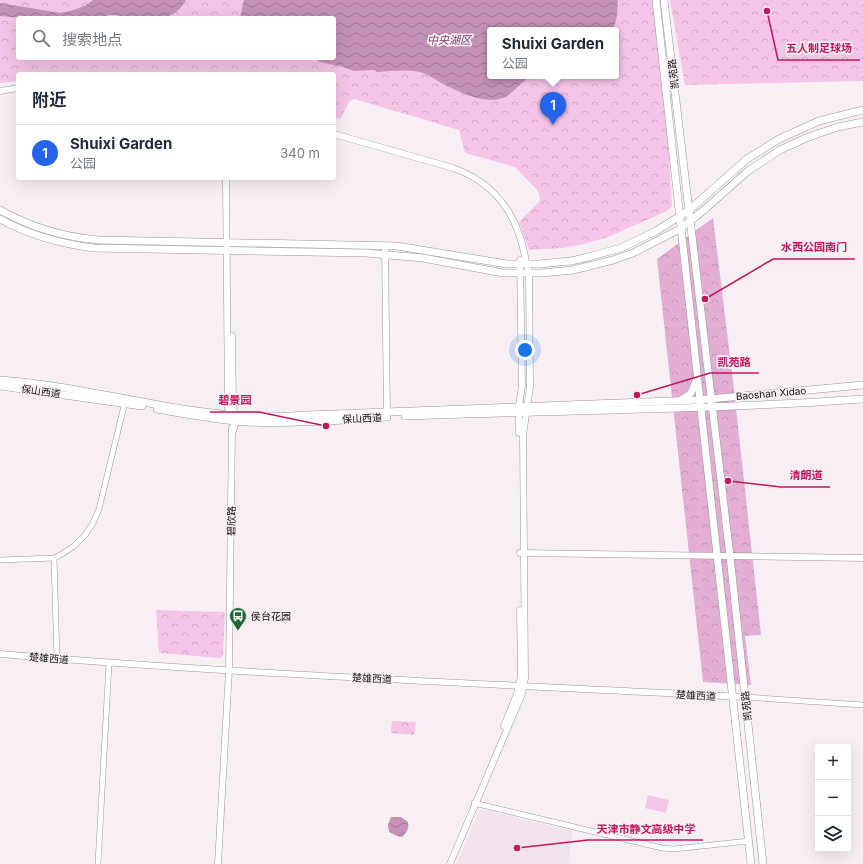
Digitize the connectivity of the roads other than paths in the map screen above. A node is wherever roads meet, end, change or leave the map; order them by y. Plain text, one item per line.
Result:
1 (656, 0) edge
2 (664, 0) edge
3 (16, 89) edge
4 (0, 92) edge
5 (863, 110) edge
6 (863, 122) edge
7 (336, 135) edge
8 (228, 180) edge
9 (0, 210) edge
10 (704, 210) junction
11 (679, 217) junction
12 (0, 219) edge
13 (687, 221) junction
14 (692, 240) junction
15 (228, 242) junction
16 (385, 246) junction
17 (228, 250) junction
18 (385, 254) junction
19 (524, 265) junction
20 (525, 273) junction
21 (697, 376) junction
22 (708, 376) junction
23 (0, 380) edge
24 (863, 385) edge
25 (0, 386) edge
26 (712, 398) junction
27 (699, 399) junction
28 (863, 399) edge
29 (679, 400) junction
30 (125, 401) junction
31 (712, 407) junction
32 (679, 408) junction
33 (700, 408) junction
34 (522, 409) junction
35 (387, 415) junction
36 (217, 416) junction
37 (249, 419) junction
38 (233, 422) junction
39 (522, 553) junction
40 (718, 556) junction
41 (730, 556) junction
42 (54, 558) junction
43 (863, 558) edge
44 (0, 560) edge
45 (0, 654) edge
46 (57, 659) junction
47 (109, 663) junction
48 (231, 670) junction
49 (522, 686) junction
50 (732, 696) junction
51 (745, 697) junction
52 (863, 705) edge
53 (475, 803) junction
54 (749, 840) junction
55 (98, 864) edge
56 (218, 864) edge
57 (221, 864) edge
58 (447, 864) edge
59 (450, 864) edge
60 (751, 864) edge
61 (763, 864) edge

1 - 11 main road, 凯苑路
2 - 13 main road, 凯苑路
3 - 4 street
5 - 13 main road
6 - 10 main road
7 - 19 street
8 - 15 street, 碧欣路
9 - 15 main road
10 - 13 main road
10 - 14 main road
11 - 13 main road, 凯苑路
11 - 13 main road
11 - 19 main road
12 - 17 main road
13 - 14 main road, 凯苑路
13 - 20 main road
13 - 21 main road, 凯苑路
14 - 22 main road, 凯苑路
15 - 16 main road
15 - 17 street, 碧欣路
16 - 18 street
16 - 19 main road
17 - 18 main road
17 - 38 street, 碧欣路
18 - 20 main road
18 - 35 street
19 - 20 street
20 - 34 street
21 - 27 main road, 凯苑路
21 - 29 main road
22 - 26 main road, 凯苑路
22 - 27 main road
23 - 30 main road, 保山西道
24 - 26 main road, Baoshan Xidao
25 - 30 main road, 保山西道
26 - 27 main road, Baoshan Xidao
26 - 31 main road, 凯苑路
27 - 29 main road, Baoshan Xidao
27 - 32 main road
27 - 33 main road, 凯苑路
28 - 31 main road, Baoshan Xidao
29 - 34 main road, 保山西道
30 - 36 main road, 保山西道
30 - 42 street
31 - 33 main road, Baoshan Xidao
31 - 41 main road, 凯苑路
32 - 33 main road, Baoshan Xidao
32 - 34 main road, 保山西道
33 - 40 main road, 凯苑路
34 - 35 main road, 保山西道
34 - 39 street
35 - 37 main road, 保山西道
36 - 38 main road, 保山西道
36 - 38 main road
37 - 38 main road
37 - 38 street
38 - 48 street, 碧欣路
39 - 40 street
39 - 49 street
40 - 41 street
40 - 50 main road, 凯苑路
41 - 43 street
41 - 51 main road, 凯苑路
42 - 44 street
42 - 46 street
45 - 46 street, 楚雄西道
46 - 47 street, 楚雄西道
47 - 48 street, 楚雄西道
47 - 55 street
48 - 49 street, 楚雄西道
48 - 56 street, 碧欣路
48 - 57 street, 碧欣路
49 - 50 street, 楚雄西道
49 - 53 street
50 - 51 street, 楚雄西道
50 - 54 main road, 凯苑路
51 - 52 street
51 - 61 main road, 凯苑路
53 - 54 street
53 - 58 street
53 - 59 street
54 - 60 main road, 凯苑路

